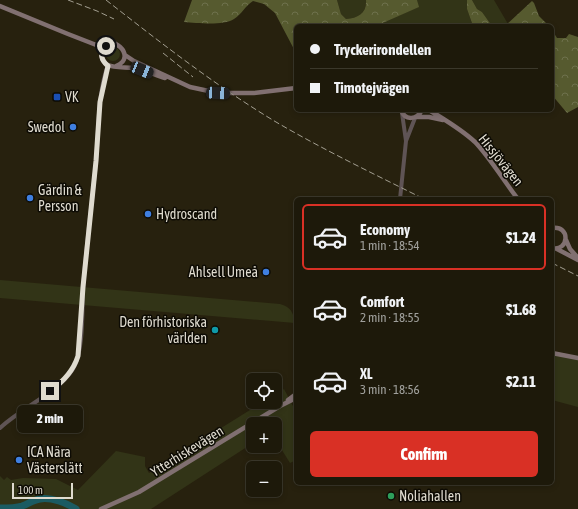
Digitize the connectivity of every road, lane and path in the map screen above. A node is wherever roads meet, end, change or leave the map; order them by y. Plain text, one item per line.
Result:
1 (0, 6) edge
2 (104, 48) junction
3 (125, 55) junction
4 (108, 66) junction
5 (116, 66) junction
6 (176, 81) junction
7 (294, 88) edge
8 (401, 112) edge
9 (402, 112) edge
10 (420, 112) edge
11 (433, 112) edge
12 (416, 117) junction
13 (447, 121) junction
14 (406, 141) junction
15 (400, 197) edge
16 (517, 197) edge
17 (554, 228) edge
18 (566, 240) junction
19 (554, 248) edge
20 (578, 259) edge
21 (554, 353) edge
22 (578, 358) edge
23 (294, 396) edge
24 (294, 399) edge
25 (282, 404) edge
26 (282, 405) edge
27 (275, 409) edge
28 (0, 428) edge
29 (104, 508) edge

1 - 2 main road
2 - 3 main road
2 - 4 main road
3 - 5 main road
3 - 6 main road
4 - 5 main road
4 - 28 street
5 - 6 main road
6 - 7 main road
8 - 14 street
9 - 12 main road, Hissjövägen
10 - 12 main road
11 - 13 main road, Hissjövägen
12 - 13 main road, Hissjövägen
12 - 14 street
13 - 16 main road, Hissjövägen
14 - 15 street
17 - 18 main road
18 - 19 main road
18 - 20 main road
19 - 20 main road
21 - 22 main road
23 - 25 main road, Ytterhiskevägen
24 - 26 main road, Ytterhiskevägen
27 - 29 main road, Ytterhiskevägen

